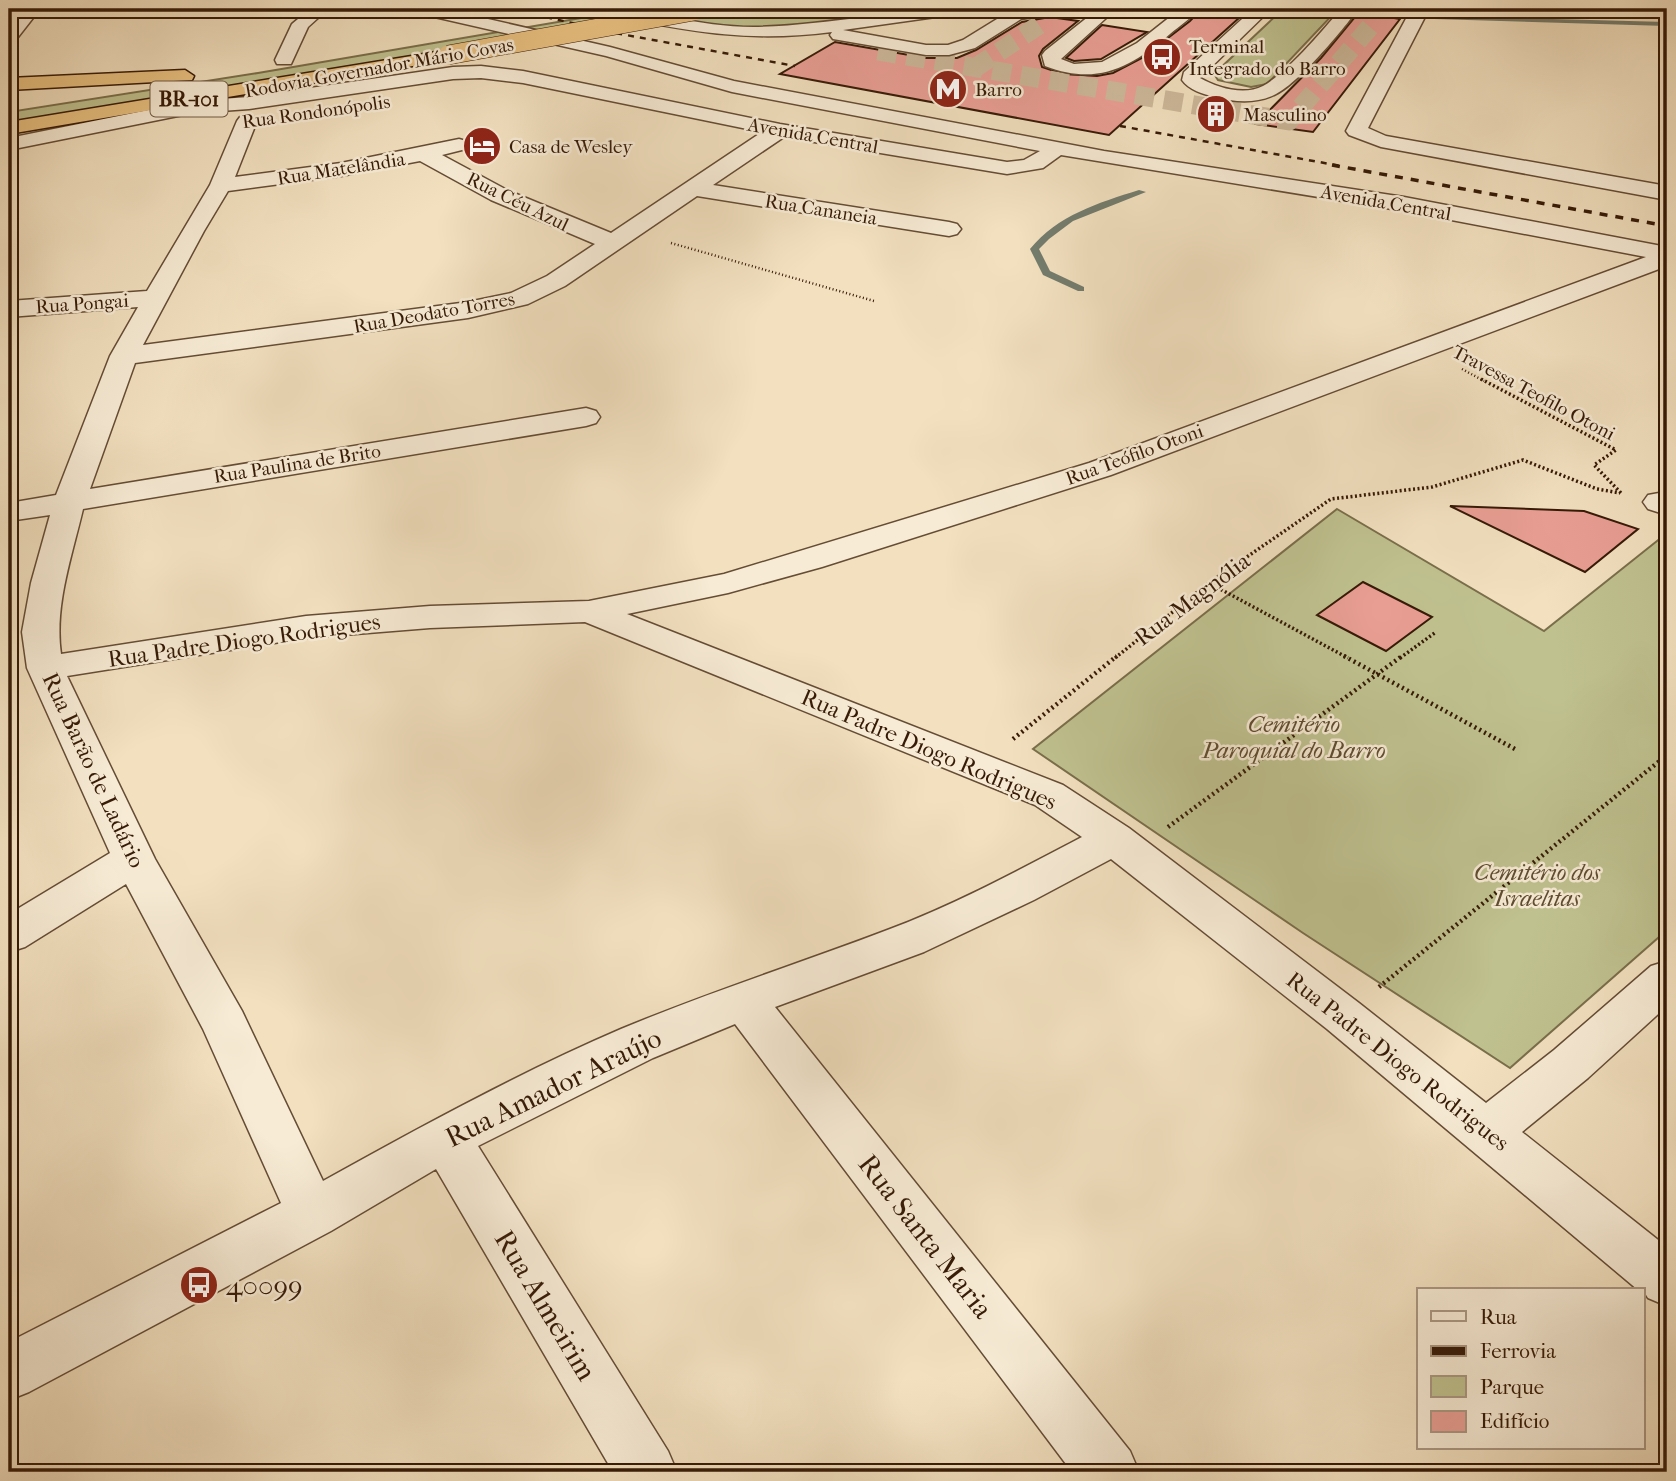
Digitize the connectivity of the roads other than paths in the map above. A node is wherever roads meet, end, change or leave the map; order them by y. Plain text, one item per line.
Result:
1 (32, 9) edge
2 (320, 9) edge
3 (423, 9) edge
4 (603, 9) edge
5 (957, 9) edge
6 (1108, 9) edge
7 (1190, 9) edge
8 (1263, 9) edge
9 (1350, 9) edge
10 (1415, 9) edge
11 (701, 10) edge
12 (1018, 11) edge
13 (1070, 17) edge
14 (538, 19) dead end
15 (857, 22) junction
16 (803, 29) junction
17 (452, 33) dead end
18 (9, 37) edge
19 (307, 57) dead end
20 (278, 61) joint
21 (664, 67) junction
22 (369, 69) junction
23 (495, 73) junction
24 (9, 84) edge
25 (9, 104) edge
26 (372, 105) dead end
27 (659, 105) junction
28 (193, 107) junction
29 (348, 108) dead end
30 (774, 110) junction
31 (247, 121) junction
32 (208, 127) dead end
33 (9, 128) edge
34 (181, 130) dead end
35 (9, 144) edge
36 (459, 145) dead end
37 (1053, 152) junction
38 (424, 154) junction
39 (9, 158) edge
40 (221, 184) junction
41 (693, 188) junction
42 (1667, 193) edge
43 (949, 229) dead end
44 (622, 237) junction
45 (1667, 256) edge
46 (156, 298) junction
47 (9, 309) edge
48 (124, 356) junction
49 (586, 417) dead end
50 (69, 500) junction
51 (9, 512) edge
52 (589, 611) junction
53 (46, 668) junction
54 (1136, 837) junction
55 (134, 859) junction
56 (9, 935) edge
57 (1667, 979) edge
58 (743, 1000) junction
59 (1487, 1131) junction
60 (445, 1138) junction
61 (313, 1214) junction
62 (1667, 1280) edge
63 (9, 1372) edge
64 (647, 1472) edge
65 (1109, 1472) edge

1 - 18 street
2 - 20 street
3 - 21 street, Avenida Central
4 - 16 street
5 - 15 street
6 - 13 street
7 - 13 street
8 - 9 street
10 - 42 street
11 - 22 highway, Rodovia Governador Mário Covas / BR-101, bridge
12 - 13 street
12 - 15 street
12 - 16 street
14 - 17 highway, Rodovia Governador Mário Covas
15 - 16 street
19 - 20 highway, Rodovia Governador Mário Covas
21 - 27 street
21 - 30 street, Avenida Central
22 - 28 highway
22 - 33 highway, Rodovia Governador Mário Covas / BR-101
23 - 26 street, Rua Rondonópolis
23 - 27 street, Avenida Central
23 - 28 street, Avenida Central
24 - 25 highway, BR-101
27 - 30 street, Avenida Central
28 - 35 street, Avenida Central
29 - 31 street, Rua Rondonópolis
30 - 37 street, Avenida Central
30 - 37 street, Avenida Central
30 - 41 street, Rua Deodato Torres
31 - 32 street, Rua Rondonópolis
31 - 40 street, Rua Barão de Ladário
34 - 39 street
36 - 38 street, Rua Matelândia
37 - 45 street, Avenida Central
38 - 40 street, Rua Matelândia
38 - 44 street, Rua Céu Azul
40 - 46 street, Rua Barão de Ladário
41 - 43 street, Rua Cananeia
41 - 44 street, Rua Deodato Torres
44 - 48 street, Rua Deodato Torres
45 - 52 street, Rua Teófilo Otoni
46 - 47 street, Rua Pongai
46 - 48 street, Rua Barão de Ladário
48 - 50 street, Rua Barão de Ladário
49 - 50 street, Rua Paulina de Brito
50 - 51 street, Rua Paulina de Brito
50 - 53 street, Rua Barão de Ladário
52 - 53 street, Rua Padre Diogo Rodrigues
52 - 54 street, Rua Padre Diogo Rodrigues
53 - 55 street, Rua Barão de Ladário
54 - 58 street, Rua Amador Araújo
54 - 59 street, Rua Padre Diogo Rodrigues
55 - 56 street
55 - 61 street, Rua Barão de Ladário
57 - 59 street
58 - 60 street, Rua Amador Araújo
58 - 65 street, Rua Santa Maria
59 - 62 street, Rua Padre Diogo Rodrigues
60 - 61 street, Rua Amador Araújo
60 - 64 street, Rua Almeirim
61 - 63 street, Rua Amador Araújo

